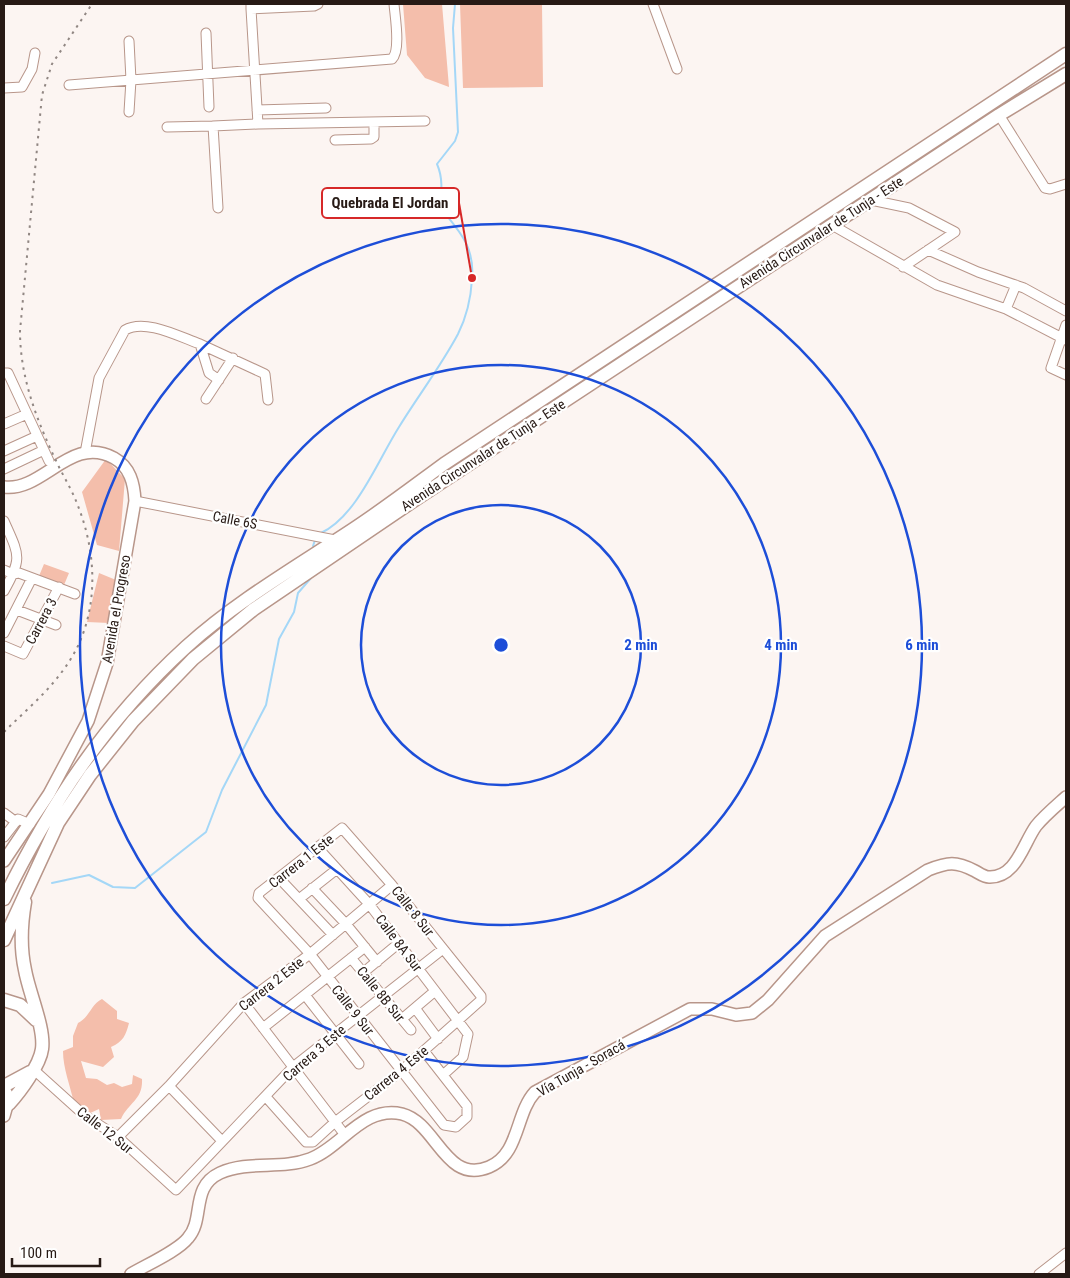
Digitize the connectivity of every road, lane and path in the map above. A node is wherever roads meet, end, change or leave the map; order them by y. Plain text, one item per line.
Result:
1 (318, 4) edge
2 (394, 4) edge
3 (653, 4) edge
4 (251, 6) edge
5 (206, 33) dead end
6 (129, 41) dead end
7 (36, 53) dead end
8 (1066, 54) edge
9 (677, 69) dead end
10 (254, 71) junction
11 (208, 74) junction
12 (1066, 74) edge
13 (131, 80) junction
14 (69, 85) dead end
15 (4, 88) edge
16 (210, 107) dead end
17 (326, 108) dead end
18 (257, 110) junction
19 (129, 112) dead end
20 (1000, 115) junction
21 (425, 121) dead end
22 (374, 122) junction
23 (258, 124) junction
24 (213, 126) junction
25 (167, 127) dead end
26 (335, 140) dead end
27 (1066, 184) edge
28 (870, 200) junction
29 (218, 208) dead end
30 (832, 225) junction
31 (928, 250) junction
32 (903, 267) junction
33 (1016, 284) junction
34 (1006, 309) junction
35 (1066, 311) edge
36 (1066, 325) edge
37 (1064, 338) edge
38 (200, 344) junction
39 (233, 358) junction
40 (6, 373) edge
41 (1066, 375) edge
42 (218, 380) junction
43 (206, 399) dead end
44 (268, 400) dead end
45 (26, 414) junction
46 (4, 424) edge
47 (37, 436) junction
48 (44, 450) junction
49 (4, 451) edge
50 (85, 453) junction
51 (49, 461) dead end
52 (4, 469) edge
53 (4, 487) edge
54 (135, 501) junction
55 (4, 521) edge
56 (335, 540) junction
57 (4, 570) edge
58 (14, 574) junction
59 (32, 578) junction
60 (59, 587) junction
61 (4, 592) edge
62 (75, 594) dead end
63 (17, 610) junction
64 (43, 620) junction
65 (56, 625) dead end
66 (4, 633) edge
67 (4, 646) edge
68 (1066, 797) edge
69 (4, 813) edge
70 (16, 822) junction
71 (30, 824) junction
72 (342, 828) joint
73 (5, 833) edge
74 (318, 848) junction
75 (4, 861) edge
76 (337, 869) junction
77 (31, 876) junction
78 (280, 878) junction
79 (392, 885) junction
80 (312, 888) junction
81 (259, 893) joint
82 (4, 899) edge
83 (298, 899) junction
84 (369, 904) junction
85 (346, 924) junction
86 (333, 935) junction
87 (4, 940) edge
88 (399, 943) junction
89 (365, 947) junction
90 (443, 949) junction
91 (310, 954) junction
92 (351, 958) junction
93 (377, 962) junction
94 (418, 968) junction
95 (364, 972) junction
96 (328, 977) junction
97 (435, 991) junction
98 (305, 995) junction
99 (384, 996) junction
100 (481, 996) joint
101 (4, 1000) edge
102 (244, 1003) junction
103 (415, 1008) junction
104 (357, 1017) junction
105 (402, 1018) junction
106 (37, 1022) junction
107 (459, 1022) junction
108 (263, 1028) junction
109 (411, 1030) dead end
110 (335, 1033) junction
111 (438, 1039) junction
112 (424, 1052) junction
113 (359, 1064) dead end
114 (293, 1067) junction
115 (32, 1071) junction
116 (401, 1071) junction
117 (443, 1075) junction
118 (169, 1086) junction
119 (4, 1088) edge
120 (266, 1097) junction
121 (5, 1111) edge
122 (335, 1122) junction
123 (345, 1136) junction
124 (118, 1137) junction
125 (222, 1141) junction
126 (309, 1142) junction
127 (320, 1154) junction
128 (176, 1190) joint
129 (1066, 1253) edge
130 (131, 1274) edge
131 (1039, 1274) edge

1 - 4 street
2 - 10 street
3 - 9 street
4 - 10 street
5 - 11 street
6 - 13 street
7 - 15 street
8 - 56 highway, Avenida Circunvalar de Tunja - Este
10 - 11 street
10 - 18 street
11 - 13 street
11 - 16 street
12 - 20 highway, Avenida Circunvalar de Tunja - Este
13 - 14 street
13 - 19 street
17 - 18 street
18 - 23 street
20 - 27 street
20 - 28 highway, Avenida Circunvalar de Tunja - Este
21 - 22 street
22 - 23 street
22 - 26 street
23 - 24 street
24 - 25 street
24 - 29 street
28 - 30 highway, Avenida Circunvalar de Tunja - Este
28 - 31 street
30 - 32 street
30 - 77 highway, Avenida Circunvalar de Tunja - Este
31 - 32 street
31 - 33 street
32 - 34 street
33 - 34 street
33 - 35 street
34 - 37 street
36 - 37 street
37 - 41 street
38 - 39 street
38 - 42 street
38 - 50 street
39 - 42 street
39 - 44 street
40 - 45 street
42 - 43 street
45 - 46 street
45 - 47 street
47 - 48 street
47 - 49 street
48 - 51 street
48 - 52 street
50 - 53 main road
50 - 54 main road, Avenida el Progreso
54 - 56 street, Calle 6S
54 - 71 main road, Avenida el Progreso
55 - 58 street
56 - 82 highway, Avenida Circunvalar de Tunja - Este
57 - 58 street
58 - 59 street
58 - 61 street
59 - 60 street
59 - 63 street
60 - 62 street
60 - 64 street, Carrera 3
63 - 64 street
63 - 66 street
64 - 65 street
64 - 67 street, Carrera 3
68 - 123 main road, Vía Tunja - Soracá
69 - 70 street
70 - 71 street
70 - 73 street
71 - 75 main road, Avenida el Progreso
72 - 74 street, Carrera 1 Este
72 - 79 street, Calle 8 Sur
74 - 76 street, Calle 8A Sur
74 - 78 street, Carrera 1 Este
76 - 80 street
76 - 84 street, Calle 8A Sur
77 - 87 highway, Avenida Circunvalar de Tunja - Este
77 - 106 highway
78 - 81 street, Carrera 1 Este
78 - 83 street
79 - 84 street, Carrera 2 Este
79 - 90 street, Calle 8 Sur
80 - 83 street
80 - 85 street
81 - 91 street, Calle 9 Sur
83 - 86 street
84 - 85 street, Carrera 2 Este
84 - 88 street, Calle 8A Sur
85 - 86 street, Carrera 2 Este
85 - 89 street
86 - 91 street, Carrera 2 Este
88 - 93 street
88 - 94 street, Calle 8A Sur
89 - 92 street
89 - 93 street
90 - 94 street, Carrera 3 Este
90 - 100 street, Calle 8 Sur
91 - 96 street, Calle 9 Sur
91 - 102 street, Carrera 2 Este
92 - 95 street, Calle 8B Sur
92 - 96 street
93 - 95 street
94 - 97 street, Calle 8A Sur
94 - 99 street, Carrera 3 Este
95 - 99 street, Calle 8B Sur
96 - 98 street
96 - 104 street, Calle 9 Sur
97 - 103 street
97 - 107 street, Calle 8A Sur
98 - 108 street
98 - 110 street
99 - 104 street, Carrera 3 Este
99 - 105 street, Calle 8B Sur
100 - 107 street, Carrera 4 Este
101 - 106 highway
102 - 108 street
102 - 118 street, Carrera 2 Este
103 - 105 street
103 - 111 street
104 - 110 street, Carrera 3 Este
104 - 116 street, Calle 9 Sur
105 - 109 street, Calle 8B Sur
106 - 115 highway
107 - 111 street, Carrera 4 Este
107 - 117 street, Calle 8A Sur
108 - 114 street
110 - 113 street
110 - 114 street, Carrera 3 Este
111 - 112 street, Carrera 4 Este
112 - 116 street, Carrera 4 Este
112 - 117 street
114 - 120 street, Carrera 3 Este
114 - 122 street
115 - 119 highway
115 - 121 highway
115 - 124 street, Calle 12 Sur
116 - 117 street, Calle 9 Sur
116 - 122 street, Carrera 4 Este
118 - 124 street, Carrera 2 Este
118 - 125 street
119 - 121 main road
120 - 125 street, Carrera 3 Este
120 - 126 street
122 - 123 street
122 - 126 street, Carrera 4 Este
123 - 127 main road, Vía Tunja - Soracá
124 - 128 street, Calle 12 Sur
125 - 128 street, Carrera 3 Este
126 - 127 street
127 - 130 main road, Vía Tunja - Soracá
129 - 131 street

